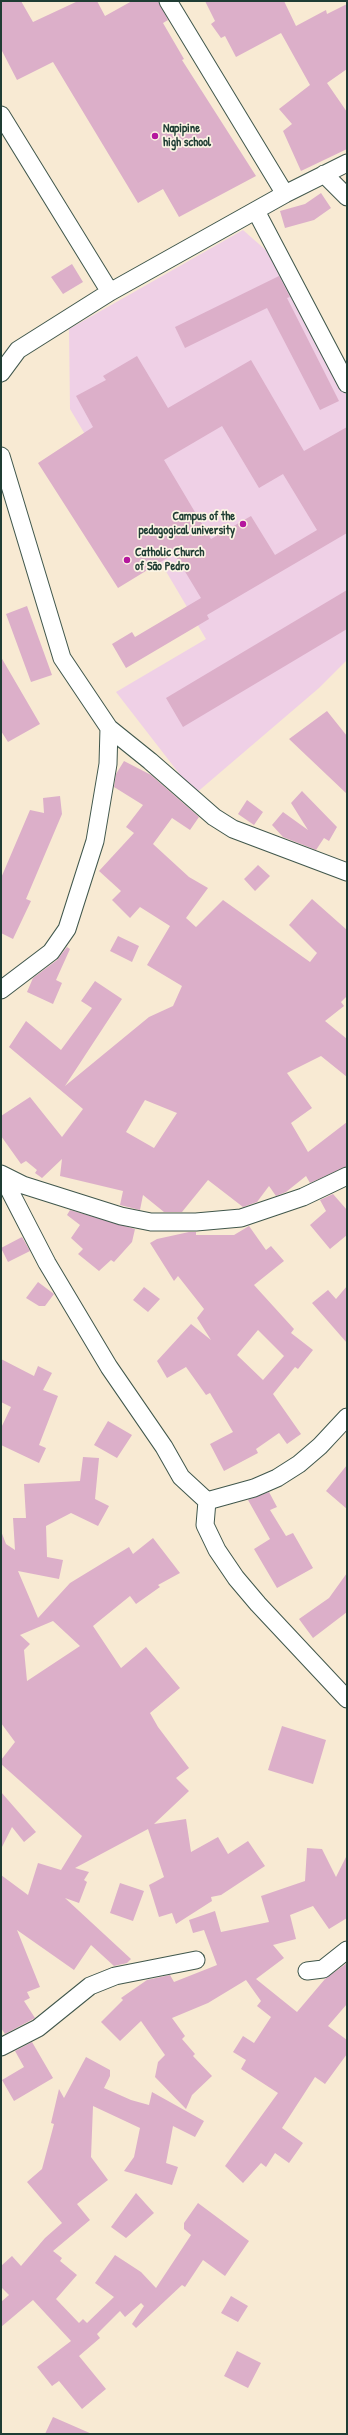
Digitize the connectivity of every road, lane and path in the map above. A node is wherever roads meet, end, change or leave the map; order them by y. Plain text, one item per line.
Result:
1 (168, 1) edge
2 (1, 115) edge
3 (347, 162) edge
4 (324, 174) junction
5 (285, 194) junction
6 (347, 197) edge
7 (256, 211) junction
8 (110, 292) junction
9 (1, 373) edge
10 (347, 384) edge
11 (1, 456) edge
12 (109, 728) junction
13 (347, 872) edge
14 (1, 990) edge
15 (347, 1176) edge
16 (347, 1417) edge
17 (207, 1501) junction
18 (347, 1699) edge
19 (347, 1950) edge
20 (196, 1960) dead end
21 (307, 1971) dead end
22 (1, 2047) edge

1 - 5 street
2 - 8 street
3 - 4 street
4 - 5 street
4 - 6 street
5 - 7 street
7 - 8 street
7 - 10 street
8 - 9 street
11 - 12 street
12 - 13 street
12 - 14 street
15 - 17 street
16 - 17 street
17 - 18 street
19 - 21 street
20 - 22 street

